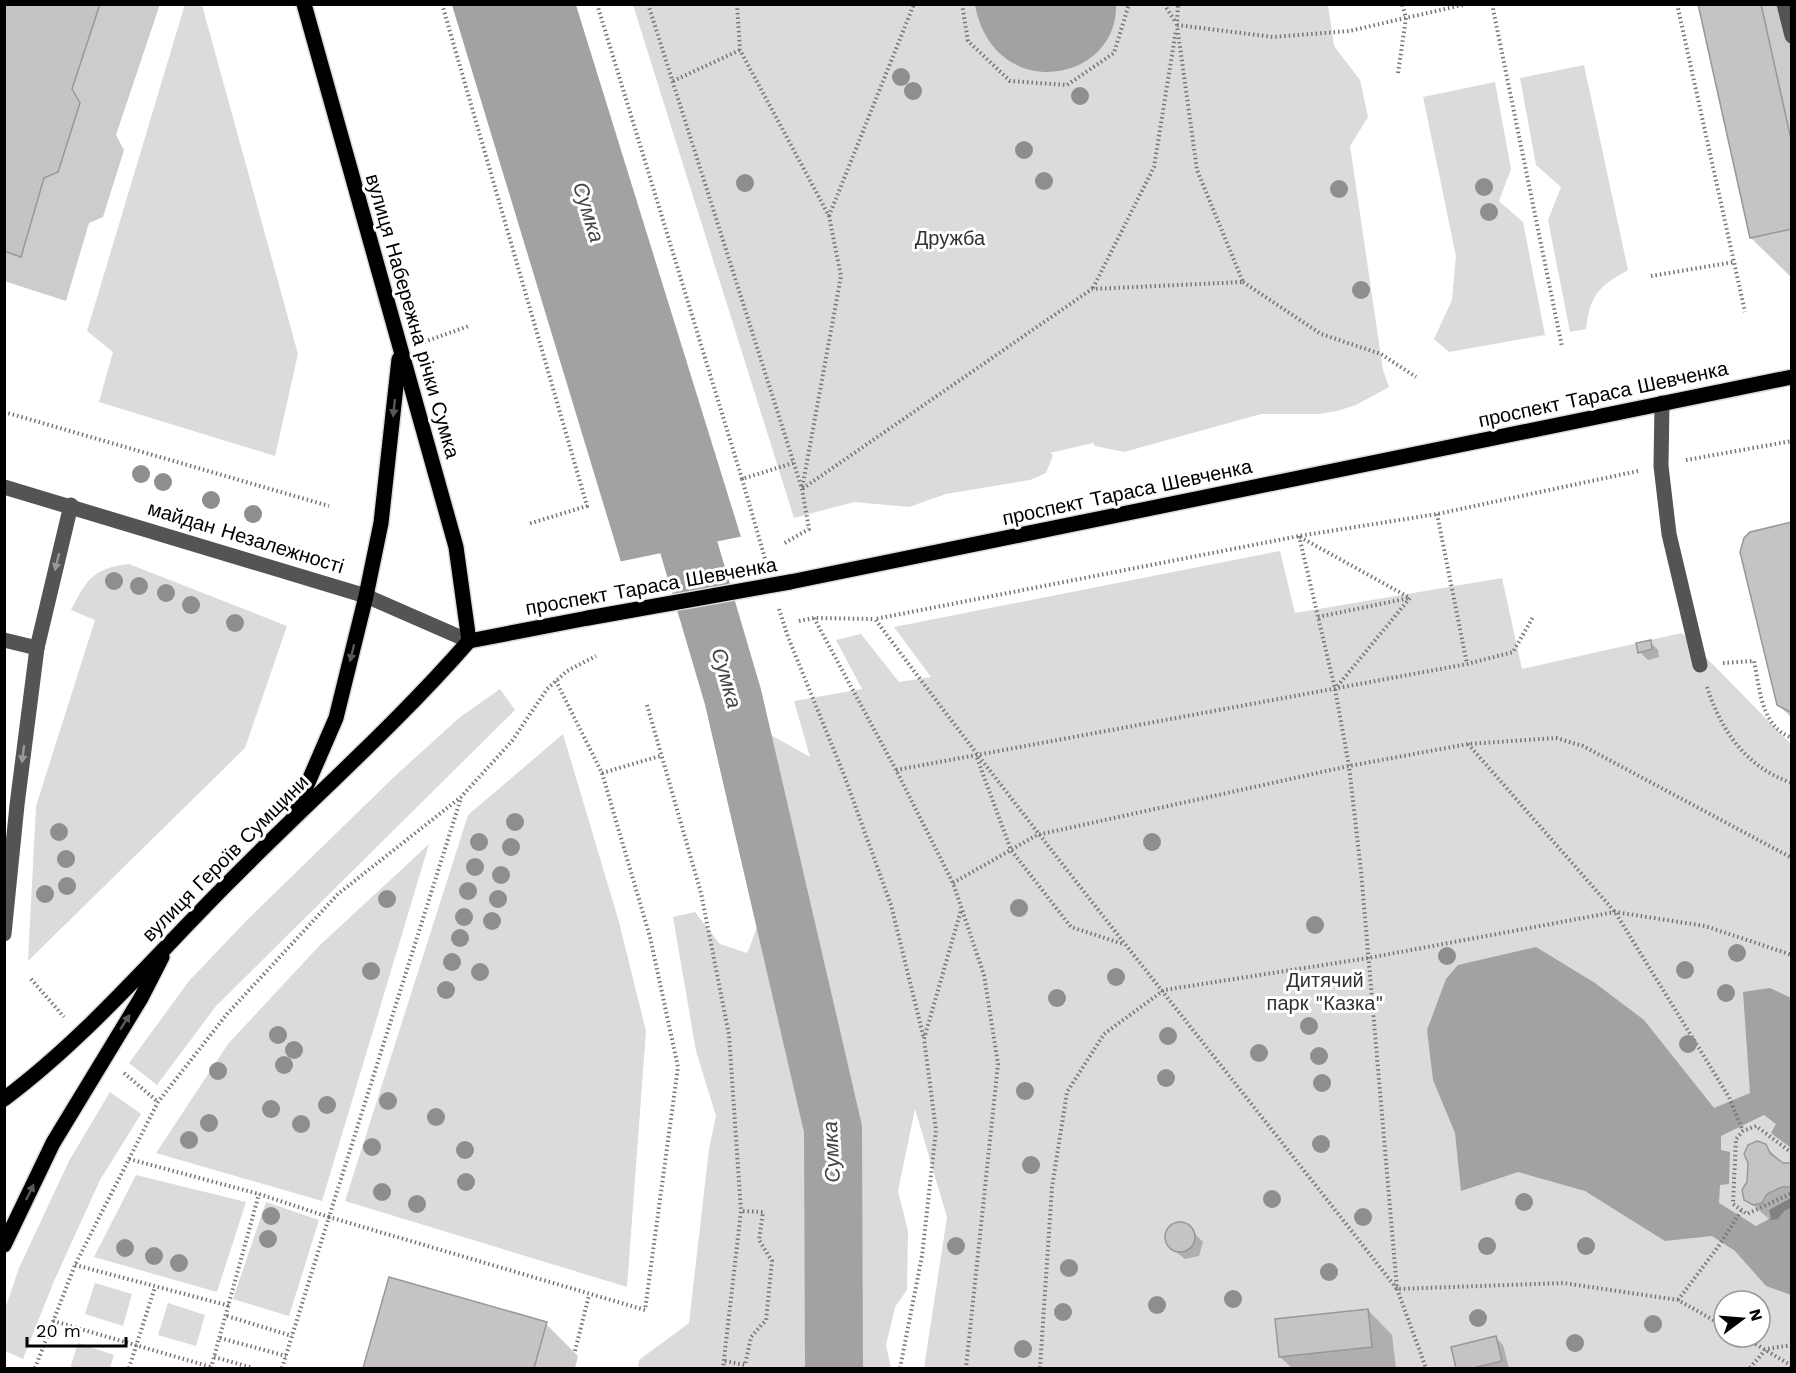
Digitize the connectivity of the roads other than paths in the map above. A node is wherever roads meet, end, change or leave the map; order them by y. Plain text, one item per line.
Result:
1 (304, 4) edge
2 (1784, 4) edge
3 (1791, 36) edge
4 (400, 350) junction
5 (1791, 377) edge
6 (1662, 403) junction
7 (4, 487) edge
8 (71, 505) junction
9 (366, 596) junction
10 (4, 640) edge
11 (470, 641) junction
12 (37, 648) junction
13 (1700, 665) road end
14 (290, 823) junction
15 (4, 934) edge
16 (169, 943) junction
17 (4, 1099) edge
18 (4, 1245) edge

1 - 4 main road, вулиця Набережна річки Сумка
2 - 3 street
4 -> 9 main road
4 - 11 main road, вулиця Набережна річки Сумка
5 - 6 main road, проспект Тараса Шевченка
6 - 11 main road, проспект Тараса Шевченка, bridge
6 - 13 street
7 - 8 street, майдан Незалежності
8 - 9 street, майдан Незалежності
8 -> 12 street
9 - 11 street, майдан Незалежності
9 -> 14 main road
10 - 12 street
11 - 14 main road, вулиця Героїв Сумщини
12 -> 15 street
14 - 16 main road, вулиця Героїв Сумщини
16 - 17 main road, вулиця Героїв Сумщини
18 -> 16 main road

